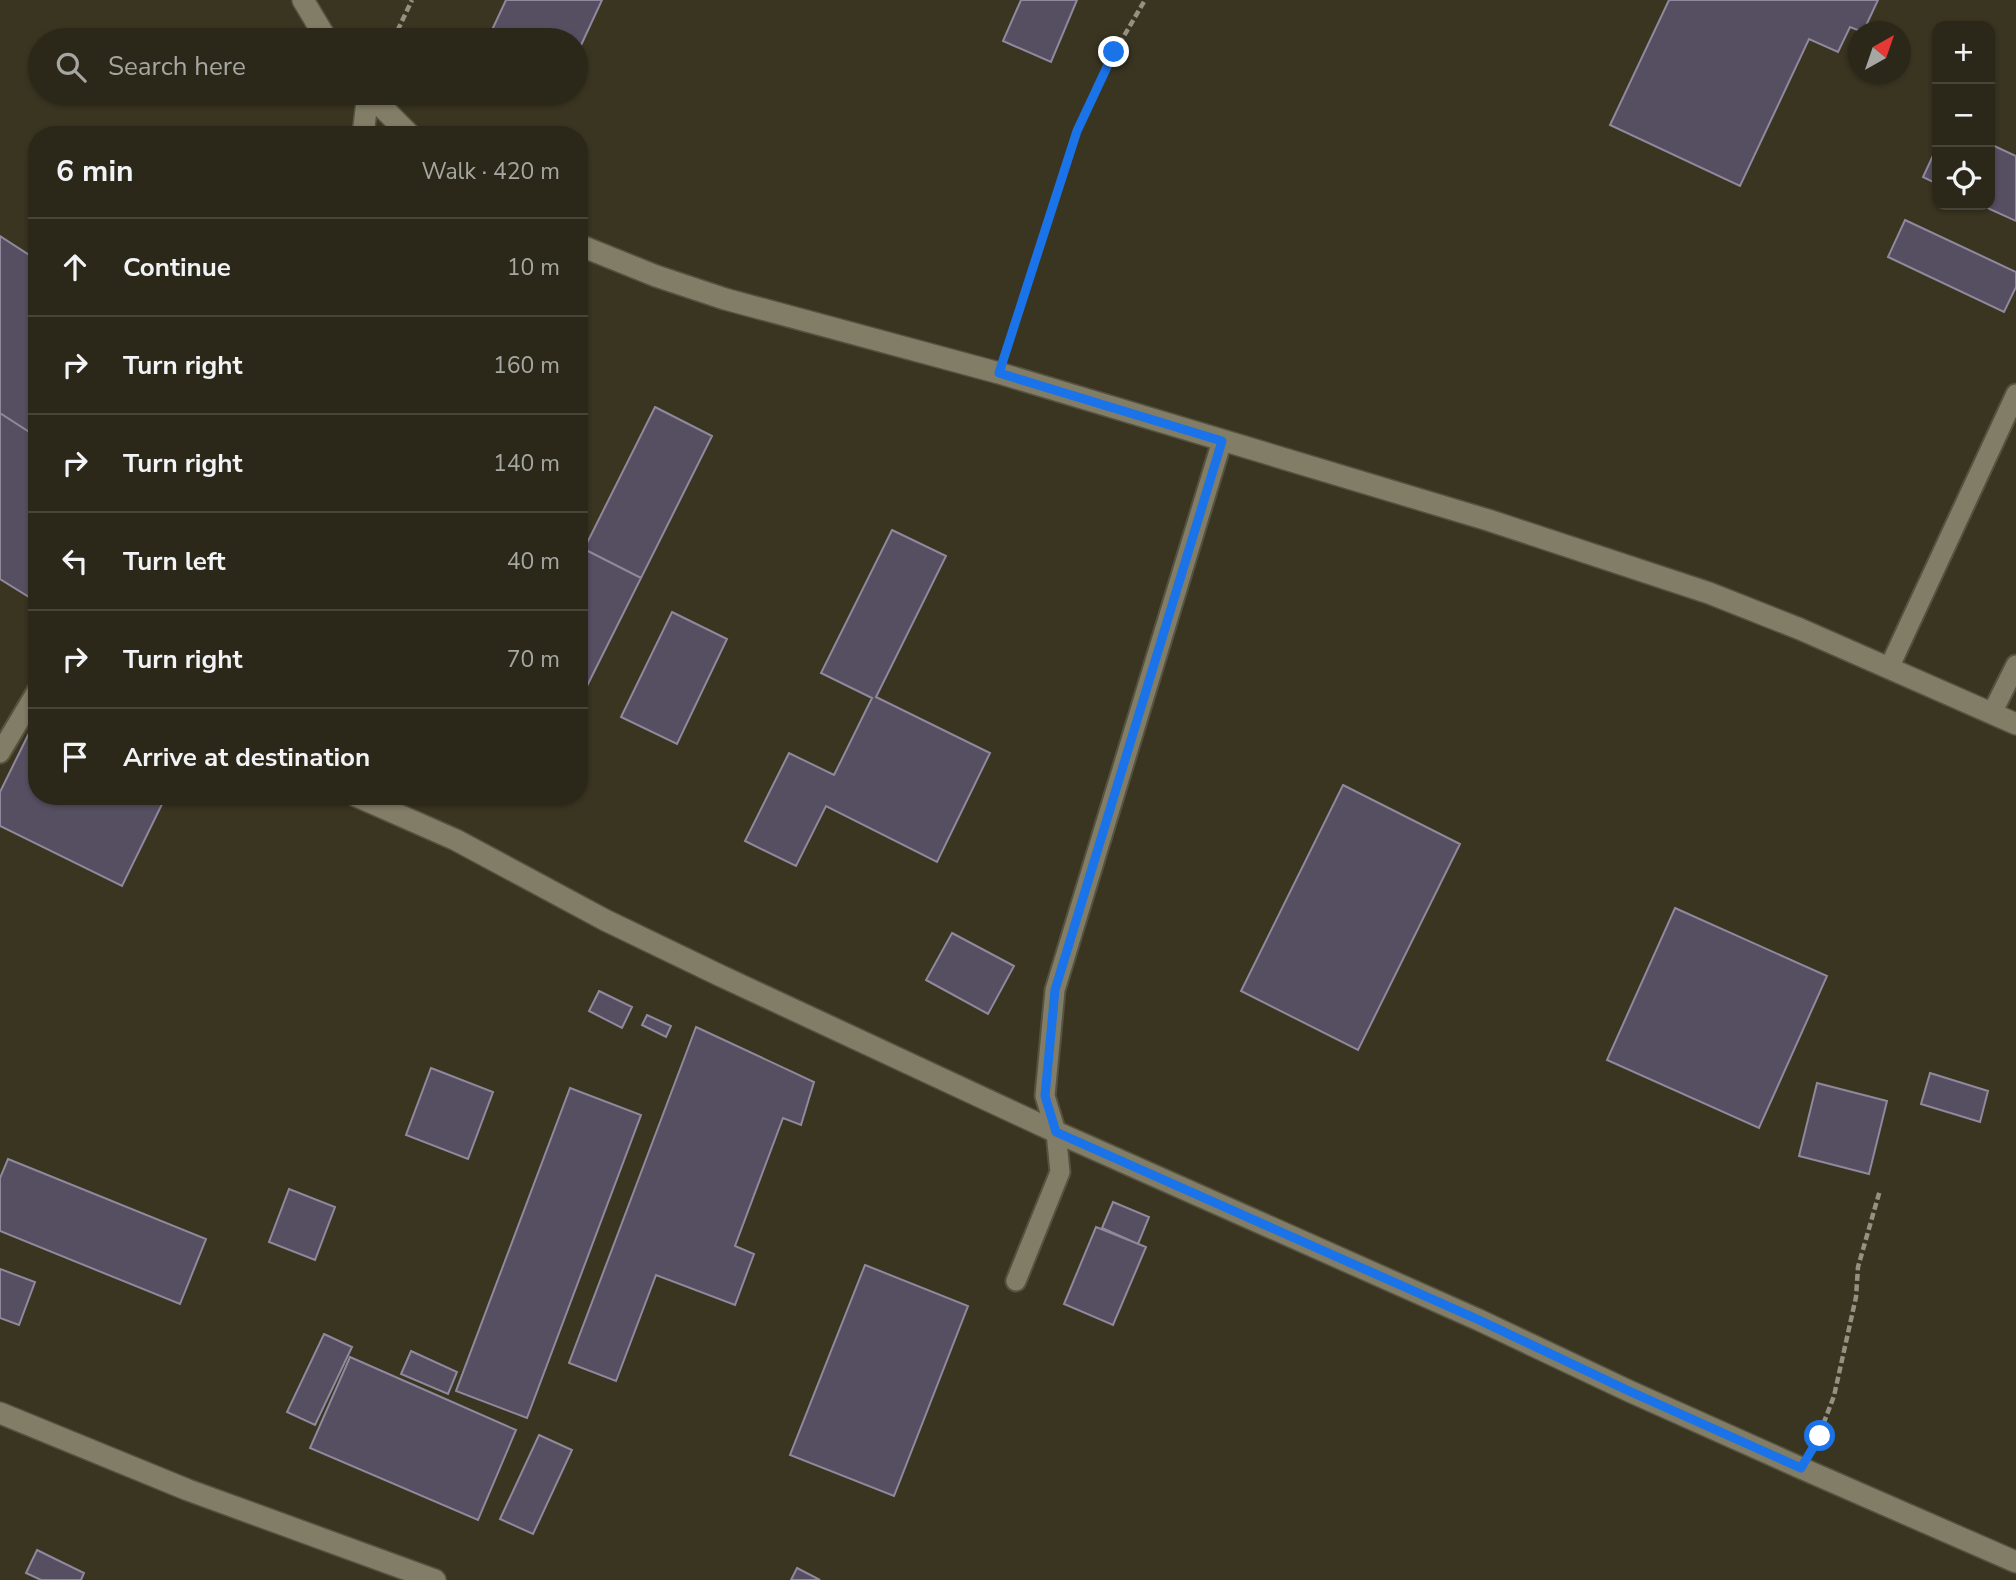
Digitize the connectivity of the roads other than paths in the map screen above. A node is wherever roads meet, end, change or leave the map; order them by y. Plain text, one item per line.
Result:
1 (303, 0) edge
2 (320, 28) edge
3 (367, 105) edge
4 (380, 105) edge
5 (364, 126) edge
6 (401, 126) edge
7 (588, 249) edge
8 (2016, 394) edge
9 (1222, 441) junction
10 (2016, 665) edge
11 (1889, 667) junction
12 (28, 706) edge
13 (1992, 713) junction
14 (2016, 724) edge
15 (0, 753) edge
16 (376, 805) edge
17 (1056, 1132) junction
18 (1016, 1281) dead end
19 (0, 1413) edge
20 (2016, 1562) edge
21 (435, 1580) edge

1 - 2 street
3 - 5 street
4 - 6 street
7 - 9 street
8 - 11 lane
9 - 11 street
9 - 17 lane
10 - 13 lane
11 - 13 street
12 - 15 lane
13 - 14 street
16 - 17 street
17 - 18 lane
17 - 20 street
19 - 21 street

